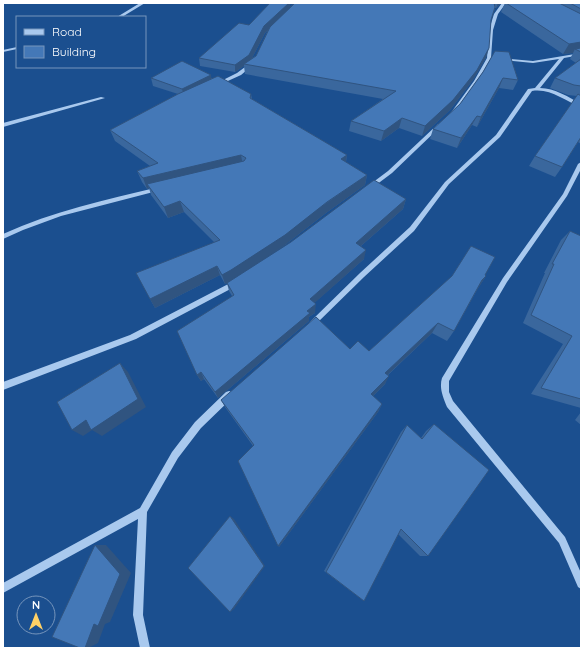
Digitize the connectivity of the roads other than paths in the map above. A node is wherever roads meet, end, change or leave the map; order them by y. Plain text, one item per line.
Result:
1 (143, 3) edge
2 (504, 3) edge
3 (120, 16) edge
4 (16, 48) edge
5 (3, 51) edge
6 (581, 54) edge
7 (256, 58) edge
8 (489, 58) junction
9 (562, 58) junction
10 (212, 87) edge
11 (537, 88) junction
12 (103, 98) dead end
13 (581, 106) edge
14 (447, 118) edge
15 (441, 123) edge
16 (3, 125) edge
17 (581, 164) edge
18 (168, 187) edge
19 (366, 190) edge
20 (3, 237) edge
21 (242, 279) edge
22 (305, 330) edge
23 (3, 386) edge
24 (234, 391) edge
25 (143, 511) junction
26 (581, 584) edge
27 (3, 588) edge
28 (145, 648) edge

1 - 3 street
2 - 8 street
4 - 5 street
6 - 9 street
7 - 10 street
8 - 9 street
8 - 14 street
9 - 11 street
11 - 13 street
11 - 22 street
12 - 16 street
15 - 19 street
17 - 26 street
18 - 20 street
21 - 23 street
24 - 25 street
25 - 27 street
25 - 28 street

